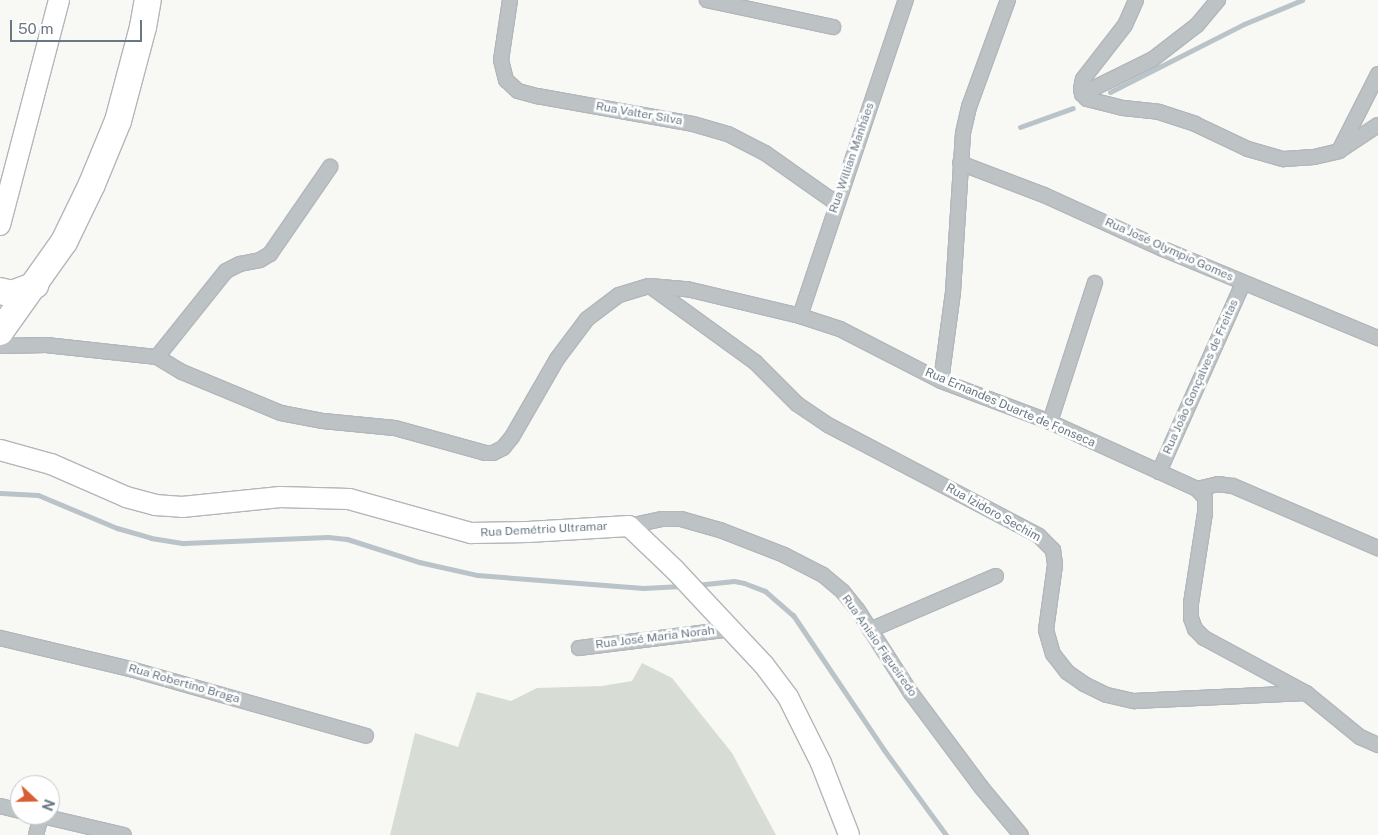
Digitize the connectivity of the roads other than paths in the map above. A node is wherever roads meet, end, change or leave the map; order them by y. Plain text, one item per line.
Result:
1 (59, 0) edge
2 (148, 0) edge
3 (510, 0) edge
4 (707, 0) edge
5 (906, 0) edge
6 (1008, 0) edge
7 (1136, 0) edge
8 (1218, 0) edge
9 (833, 27) dead end
10 (1378, 74) edge
11 (1082, 94) junction
12 (1378, 124) edge
13 (1339, 151) junction
14 (960, 163) junction
15 (330, 167) dead end
16 (836, 203) junction
17 (0, 225) edge
18 (1095, 283) dead end
19 (1243, 283) junction
20 (35, 285) junction
21 (649, 286) junction
22 (0, 291) edge
23 (800, 316) junction
24 (4, 324) edge
25 (1378, 338) edge
26 (0, 346) edge
27 (157, 357) junction
28 (941, 381) junction
29 (1050, 422) junction
30 (0, 450) edge
31 (1159, 472) junction
32 (1197, 489) junction
33 (629, 526) junction
34 (1378, 548) edge
35 (996, 576) dead end
36 (731, 629) junction
37 (870, 630) junction
38 (0, 638) edge
39 (579, 648) dead end
40 (1306, 693) junction
41 (366, 736) dead end
42 (1378, 745) edge
43 (60, 820) edge
44 (124, 835) edge
45 (849, 835) edge
46 (1021, 835) edge

1 - 17 street
2 - 20 highway
3 - 16 street, Rua Valter Silva
4 - 9 street
5 - 16 street, Rua Willian Manhães
6 - 14 street
7 - 11 street
8 - 11 street
10 - 13 street
11 - 13 street
12 - 13 street
14 - 19 street, Rua José Olympio Gomes
14 - 28 street
15 - 27 street
16 - 23 street, Rua Willian Manhães
18 - 29 street
19 - 25 street, Rua José Olympio Gomes
19 - 31 street, Rua João Gonçalves de Freitas
20 - 22 highway
20 - 24 highway
21 - 23 street, Rua Ernandes Duarte de Fonseca
21 - 27 street, Rua Ernandes Duarte de Fonseca
21 - 40 street, Rua Izidoro Sechim
23 - 28 street, Rua Ernandes Duarte de Fonseca
26 - 27 street, Rua Ernandes Duarte de Fonseca
28 - 29 street, Rua Ernandes Duarte de Fonseca
29 - 31 street, Rua Ernandes Duarte de Fonseca
30 - 33 street, Rua Demétrio Ultramar
31 - 32 street, Rua Ernandes Duarte de Fonseca
32 - 34 street
32 - 40 street
33 - 36 street
33 - 37 street, Rua Anisio Figueiredo
35 - 37 street
36 - 39 street, Rua José Maria Norah
36 - 45 street
37 - 46 street, Rua Anisio Figueiredo
38 - 41 street, Rua Robertino Braga
40 - 42 street
43 - 44 street

